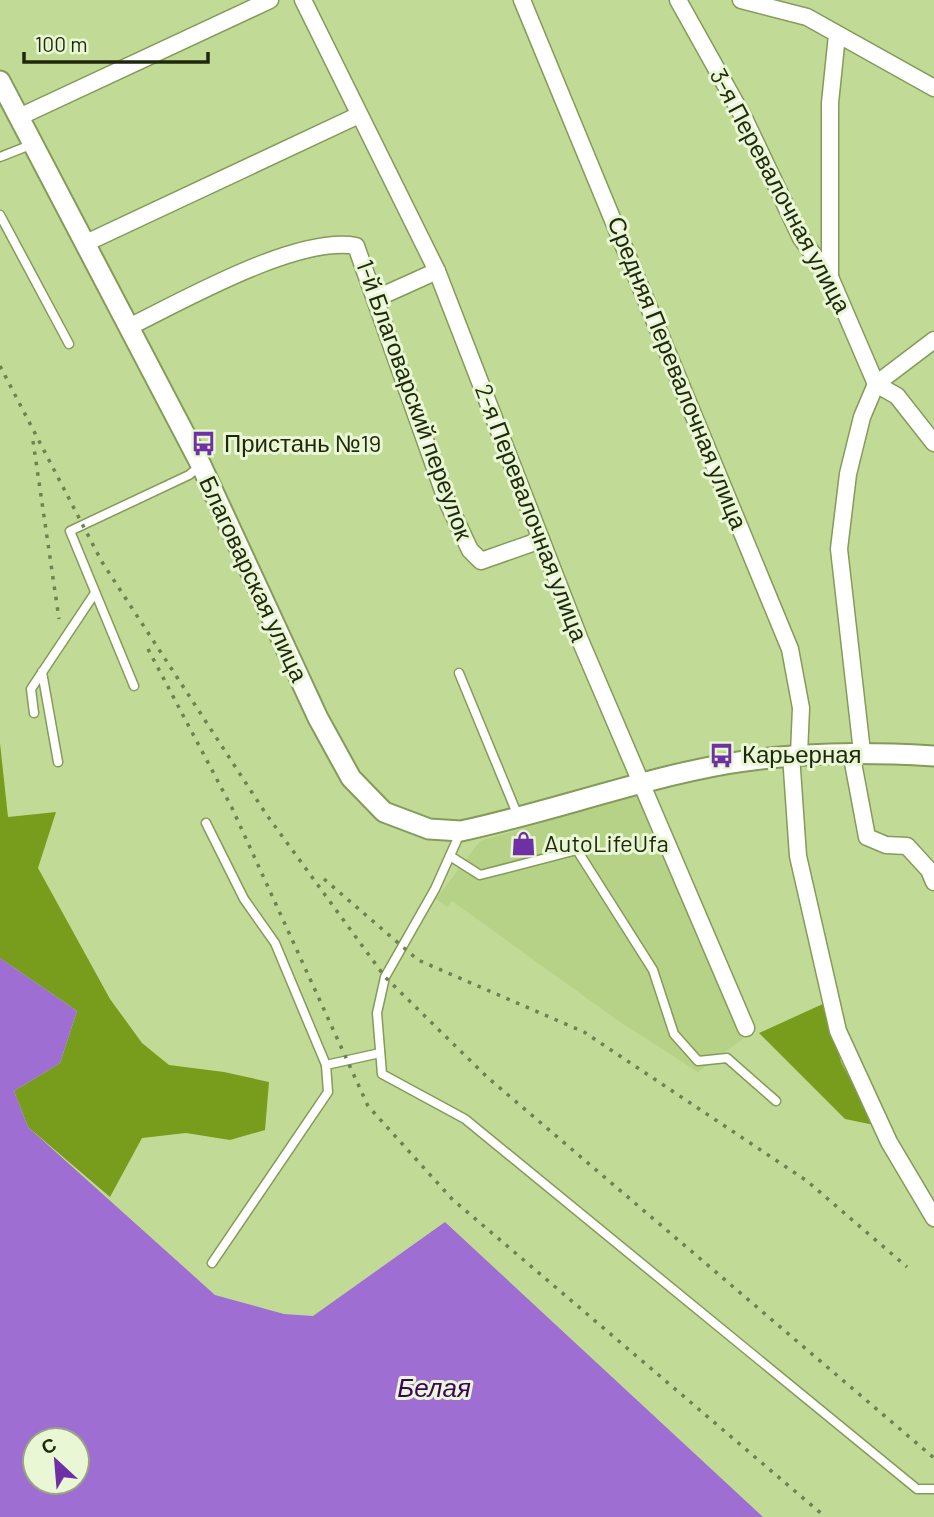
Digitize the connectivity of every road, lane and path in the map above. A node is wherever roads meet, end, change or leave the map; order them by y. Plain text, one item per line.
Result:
1 (270, 0) edge
2 (522, 0) edge
3 (678, 0) edge
4 (741, 0) edge
5 (811, 0) edge
6 (305, 1) edge
7 (807, 17) junction
8 (836, 35) junction
9 (0, 81) edge
10 (934, 88) edge
11 (359, 115) junction
12 (19, 117) junction
13 (33, 144) junction
14 (0, 157) edge
15 (0, 215) edge
16 (86, 243) junction
17 (438, 271) junction
18 (830, 277) junction
19 (377, 298) junction
20 (131, 326) junction
21 (934, 340) edge
22 (69, 344) dead end
23 (876, 384) junction
24 (934, 443) edge
25 (201, 465) junction
26 (541, 540) junction
27 (95, 593) junction
28 (42, 672) junction
29 (459, 673) dead end
30 (134, 686) dead end
31 (34, 713) dead end
32 (856, 752) junction
33 (795, 755) junction
34 (934, 756) edge
35 (58, 762) dead end
36 (642, 784) junction
37 (519, 819) junction
38 (206, 823) dead end
39 (461, 831) junction
40 (450, 856) junction
41 (934, 882) edge
42 (746, 1028) dead end
43 (380, 1053) junction
44 (326, 1065) junction
45 (776, 1101) dead end
46 (934, 1218) edge
47 (212, 1263) dead end
48 (934, 1489) edge

1 - 12 street
2 - 33 street, Средняя Перевалочная улица
3 - 18 street, 3-я Перевалочная улица
4 - 7 street
5 - 7 street
6 - 11 street, 2-я Перевалочная улица
7 - 8 street
8 - 10 street
8 - 18 street
9 - 12 street, Благоварская улица
11 - 16 street
11 - 17 street, 2-я Перевалочная улица
12 - 13 street, Благоварская улица
13 - 14 lane
13 - 16 street, Благоварская улица
15 - 22 lane
16 - 20 street, Благоварская улица
17 - 19 street
17 - 26 street, 2-я Перевалочная улица
18 - 23 street, 3-я Перевалочная улица
19 - 20 street, 1-й Благоварский переулок
19 - 26 street, 1-й Благоварский переулок
20 - 25 street, Благоварская улица
21 - 23 street
23 - 24 street
23 - 32 street
25 - 27 lane
25 - 39 street, Благоварская улица
26 - 36 street, 2-я Перевалочная улица
27 - 28 lane
27 - 30 lane
28 - 31 lane
28 - 35 lane
29 - 37 lane
32 - 33 street, Благоварская улица
32 - 34 street, Благоварская улица
32 - 41 street
33 - 36 street, Благоварская улица
33 - 46 street, Средняя Перевалочная улица
36 - 37 street, Благоварская улица
36 - 42 street, 2-я Перевалочная улица
37 - 39 street, Благоварская улица
38 - 44 lane
39 - 40 lane
40 - 43 lane
40 - 45 lane
43 - 44 lane
43 - 48 lane
44 - 47 lane

